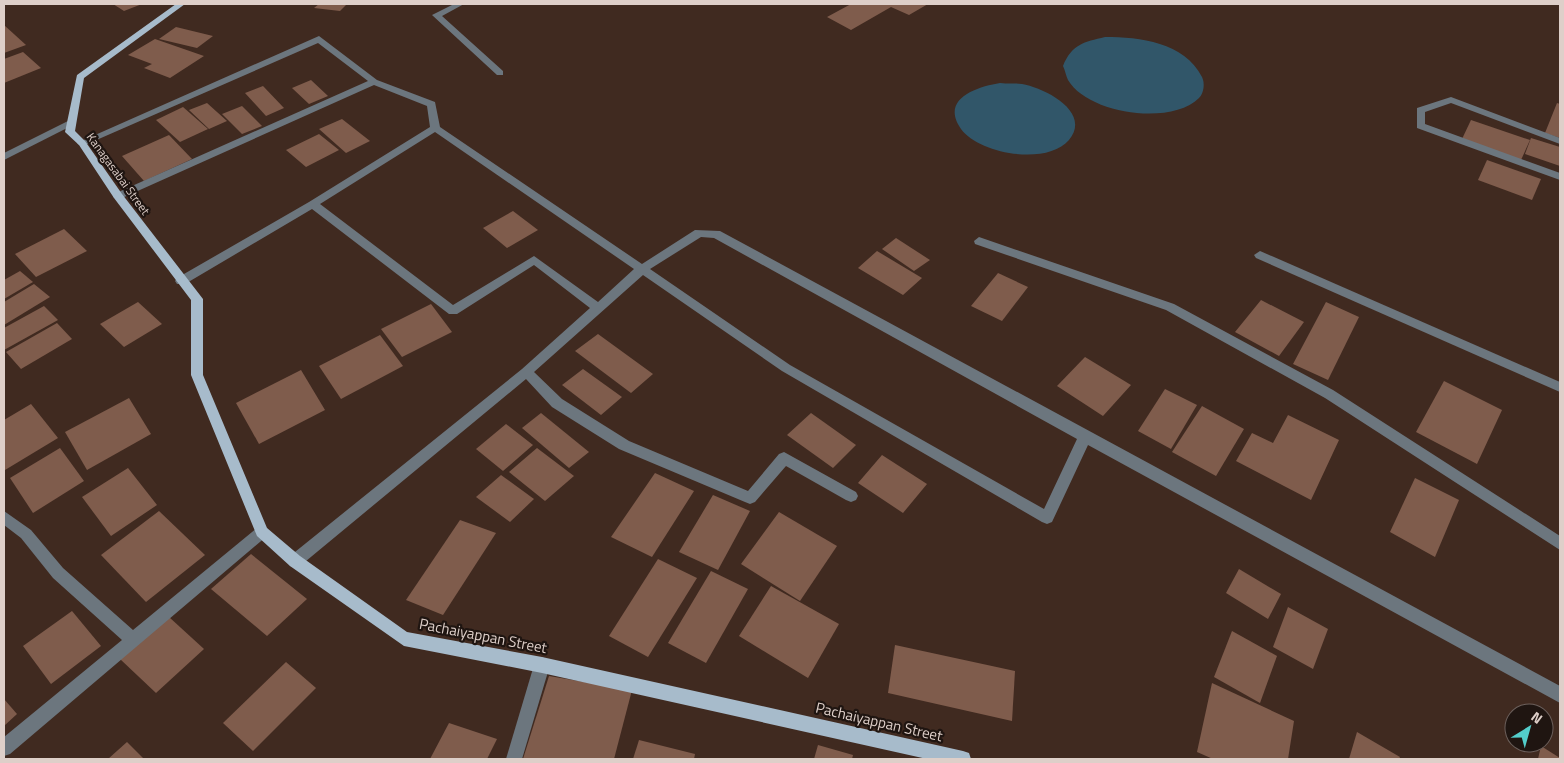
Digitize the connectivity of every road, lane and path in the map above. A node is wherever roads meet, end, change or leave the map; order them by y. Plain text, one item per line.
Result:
1 (181, 4) edge
2 (460, 4) edge
3 (500, 73) dead end
4 (374, 82) junction
5 (72, 122) junction
6 (435, 128) junction
7 (1560, 141) edge
8 (82, 143) junction
9 (4, 157) edge
10 (1560, 177) edge
11 (118, 196) junction
12 (313, 204) junction
13 (979, 241) dead end
14 (1260, 255) dead end
15 (642, 269) junction
16 (182, 281) junction
17 (598, 308) junction
18 (526, 372) junction
19 (1560, 387) edge
20 (1085, 437) junction
21 (850, 496) dead end
22 (4, 517) edge
23 (262, 532) junction
24 (1560, 544) edge
25 (295, 560) junction
26 (133, 640) junction
27 (542, 665) junction
28 (1560, 695) edge
29 (4, 748) edge
30 (514, 759) edge
31 (964, 759) edge

1 - 5 main road, Kanagasabai Street
2 - 3 street
4 - 6 street
4 - 8 street
4 - 11 street
5 - 8 main road, Kanagasabai Street
5 - 9 street
6 - 12 street
6 - 15 street
7 - 10 street
8 - 11 main road, Kanagasabai Street
11 - 16 main road, Kanagasabai Street
12 - 16 street
12 - 17 street
13 - 24 street
14 - 19 street
15 - 17 street
15 - 20 street
15 - 20 street
16 - 23 main road, Pachaiyappan Street
17 - 18 street
18 - 21 street
18 - 25 street
20 - 28 street
22 - 26 street
23 - 25 main road, Pachaiyappan Street
23 - 26 street
25 - 27 main road, Pachaiyappan Street
26 - 29 street
27 - 30 street
27 - 31 main road, Pachaiyappan Street

